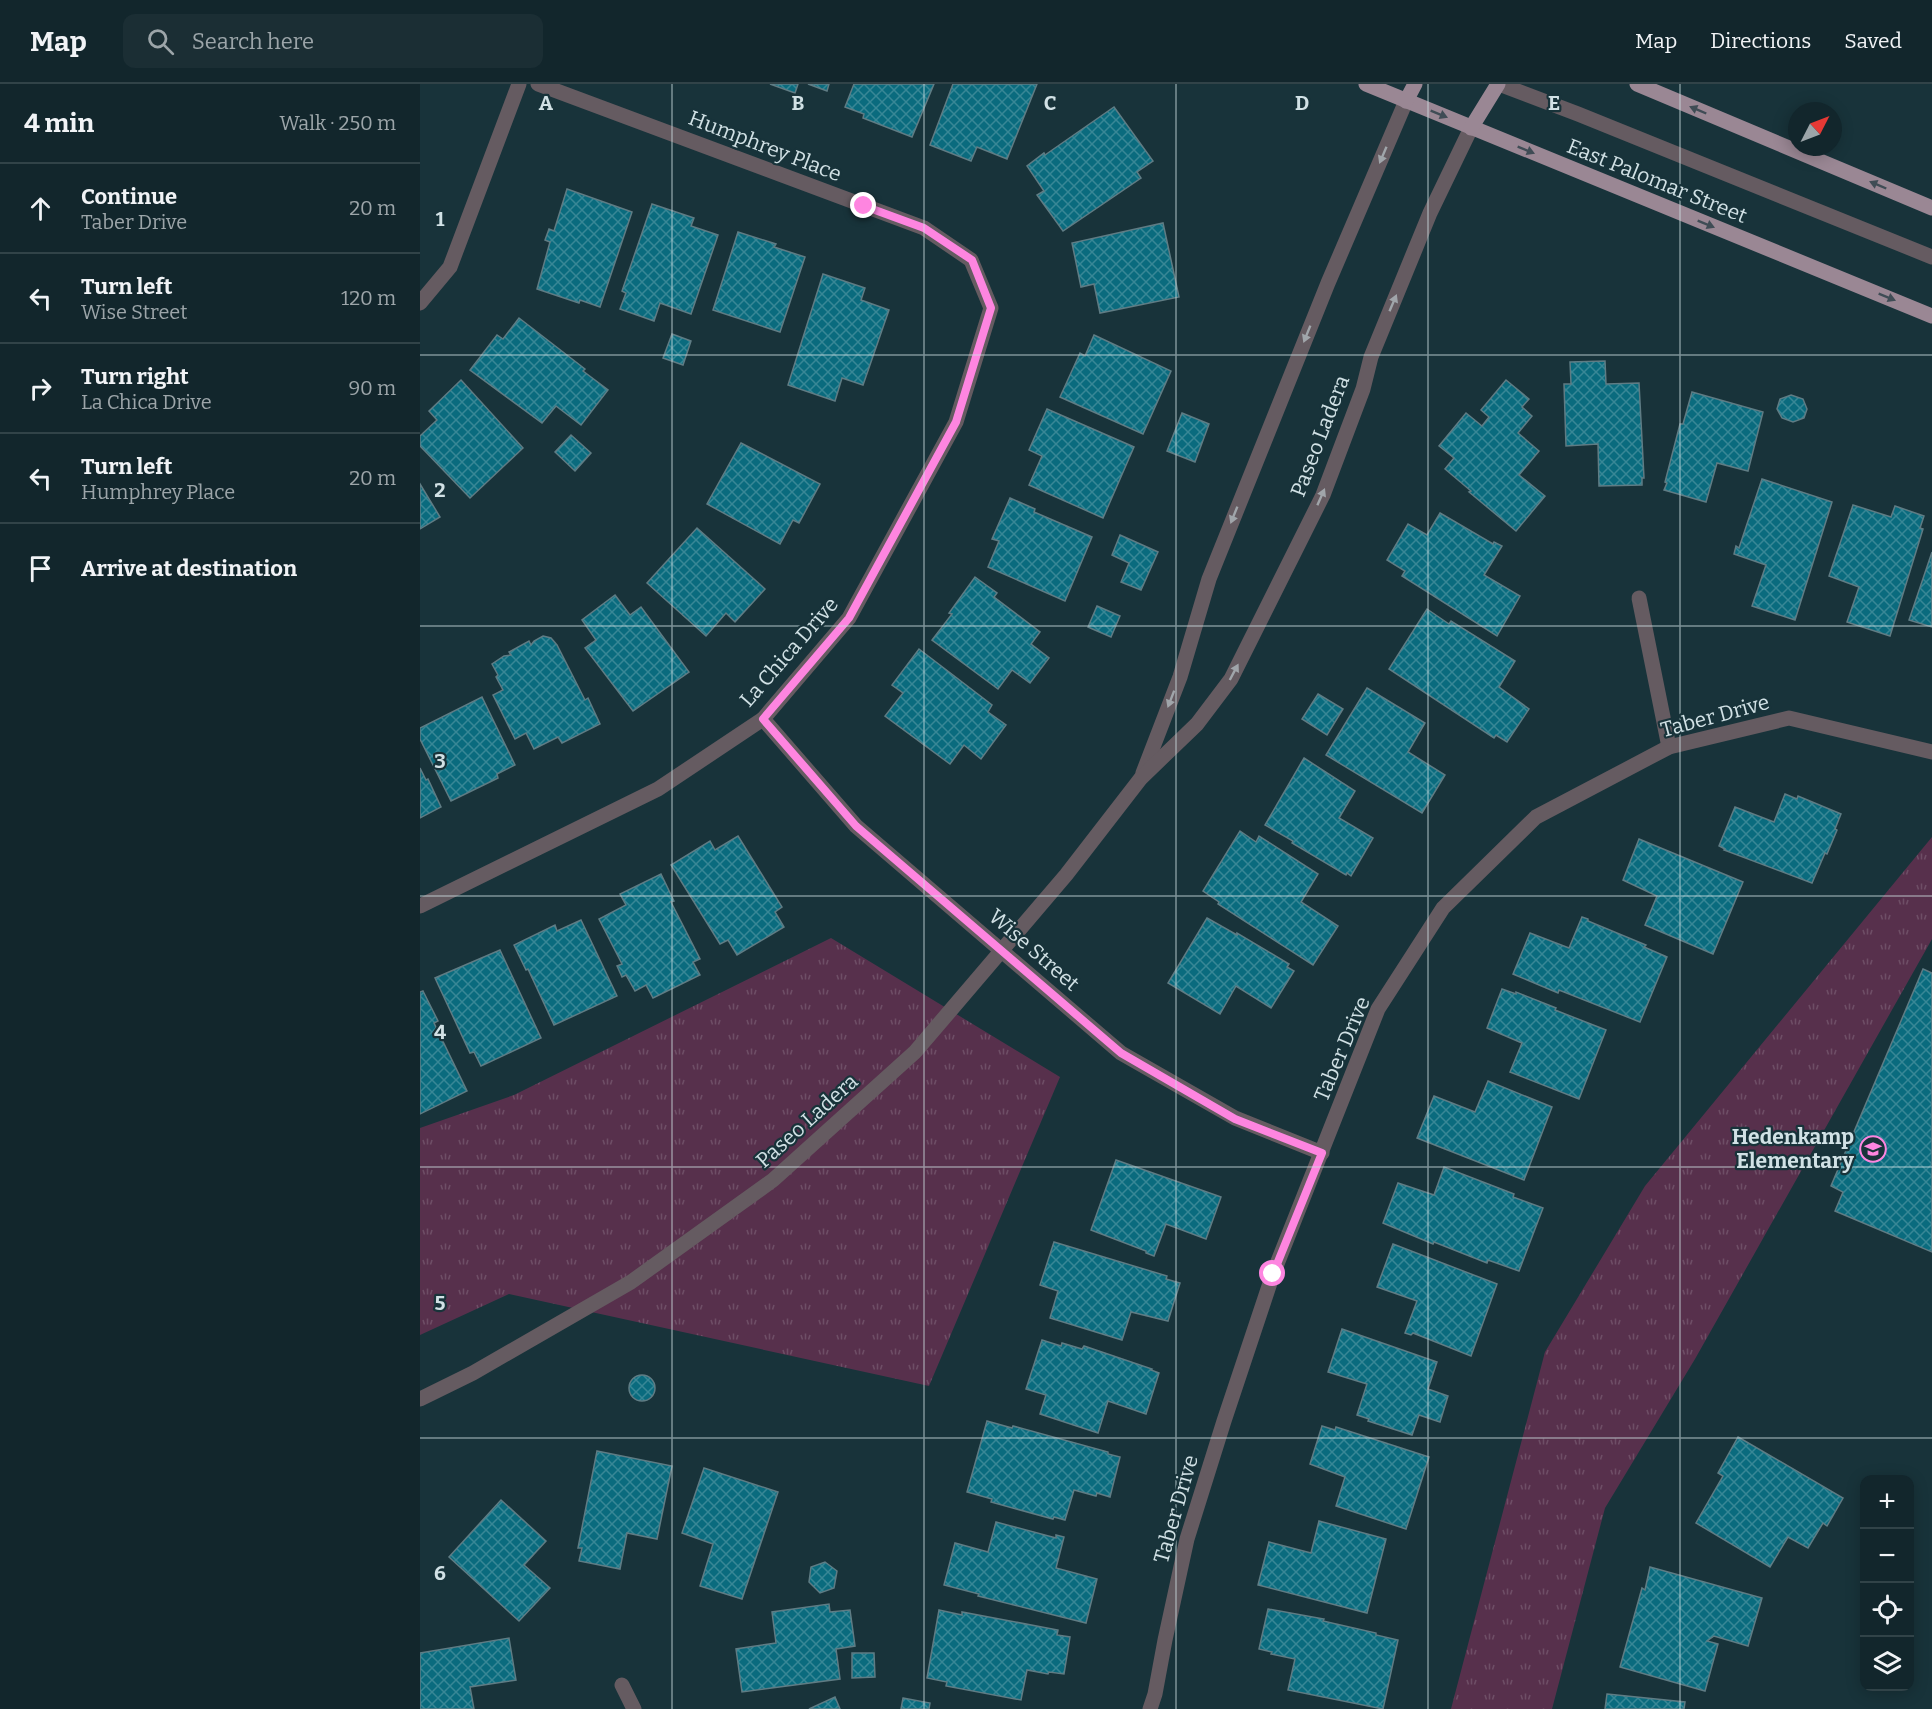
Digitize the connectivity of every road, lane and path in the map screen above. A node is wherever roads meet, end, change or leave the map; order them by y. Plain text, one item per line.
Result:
1 (519, 84) edge
2 (538, 84) edge
3 (1366, 84) edge
4 (1415, 84) edge
5 (1498, 84) edge
6 (1637, 84) edge
7 (1406, 101) junction
8 (1472, 128) junction
9 (1932, 208) edge
10 (1932, 257) edge
11 (972, 260) joint
12 (420, 303) edge
13 (1932, 315) edge
14 (1639, 598) dead end
15 (763, 719) junction
16 (1670, 747) junction
17 (1932, 752) edge
18 (1141, 778) junction
19 (420, 906) edge
20 (1001, 950) junction
21 (1322, 1153) junction
22 (420, 1399) edge
23 (622, 1685) dead end
24 (634, 1709) edge
25 (1150, 1709) edge

1 - 12 street
2 - 11 street, Humphrey Place
3 - 7 main road, East Palomar Street
4 - 7 main road, Paseo Ladera
5 - 8 main road, Paseo Ladera
5 - 10 street
9 -> 6 main road
7 -> 8 main road, East Palomar Street
7 -> 18 street, Paseo Ladera
8 -> 13 main road, East Palomar Street
18 -> 8 street, Paseo Ladera
11 - 15 street, La Chica Drive
14 - 16 street
15 - 19 street, La Chica Drive
15 - 20 street, Wise Street
16 - 17 street, Taber Drive
16 - 21 street, Taber Drive
18 - 20 street, Paseo Ladera
20 - 21 street, Wise Street
20 - 22 street, Paseo Ladera
21 - 25 street, Taber Drive
23 - 24 street

